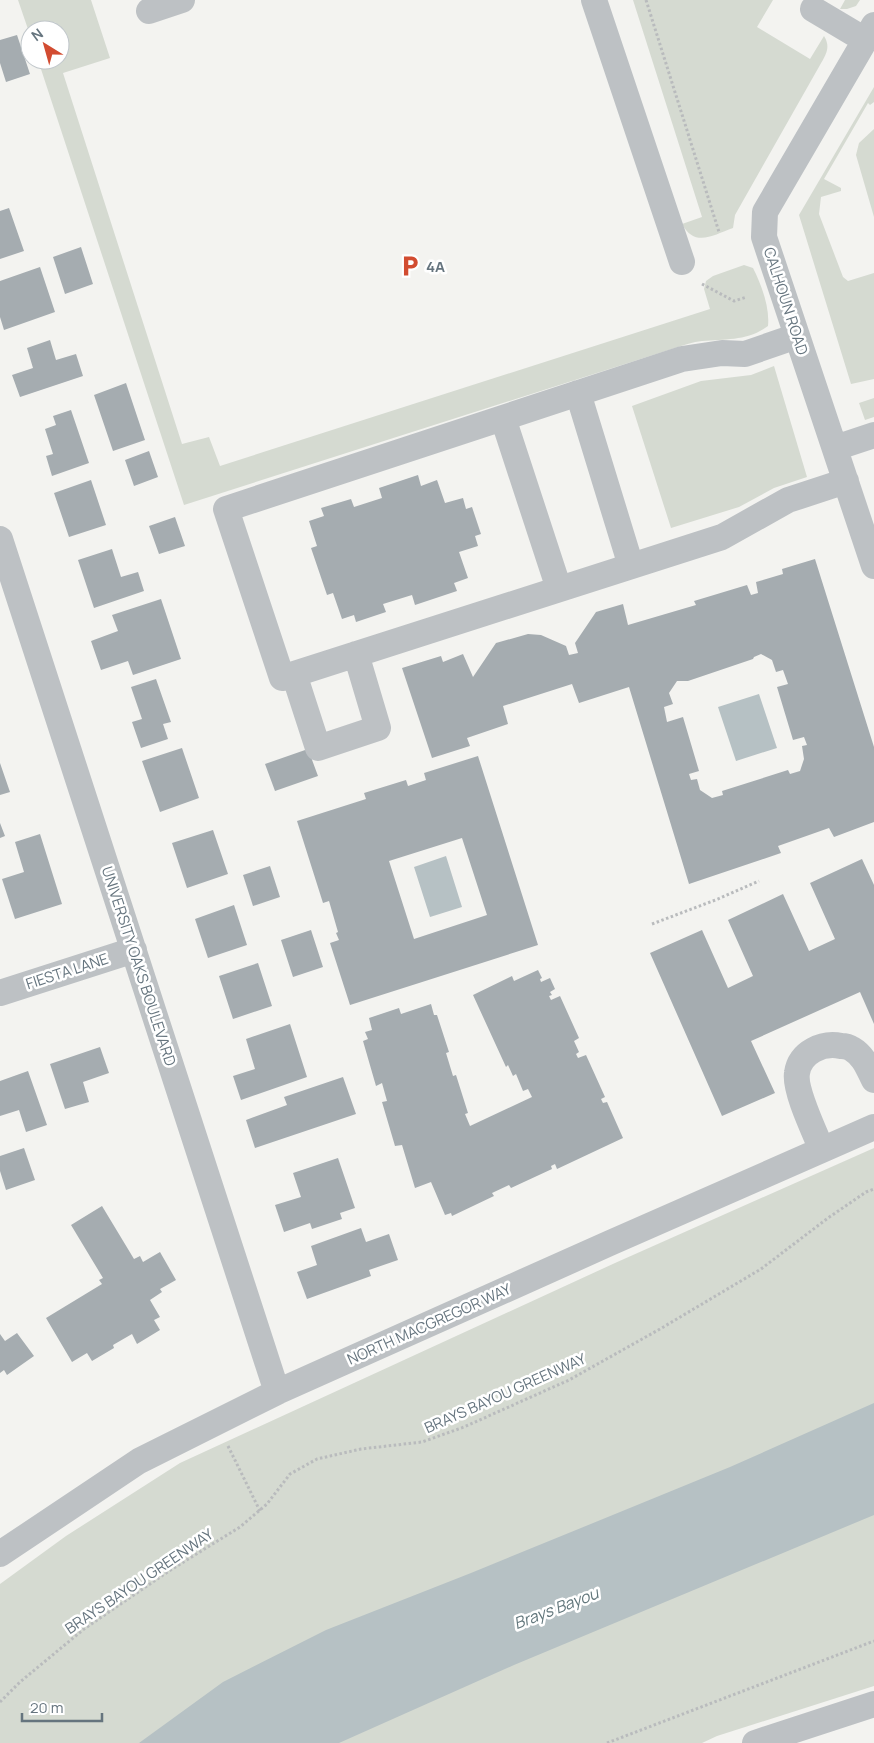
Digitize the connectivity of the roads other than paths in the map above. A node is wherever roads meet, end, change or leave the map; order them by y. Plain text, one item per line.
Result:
1 (182, 0) edge
2 (594, 0) edge
3 (813, 9) dead end
4 (149, 11) dead end
5 (870, 32) edge
6 (682, 262) dead end
7 (797, 336) junction
8 (578, 393) junction
9 (503, 418) junction
10 (874, 435) edge
11 (835, 448) junction
12 (846, 481) junction
13 (0, 539) edge
14 (631, 566) junction
15 (874, 566) edge
16 (559, 589) junction
17 (10, 605) edge
18 (356, 654) junction
19 (294, 674) junction
20 (134, 950) junction
21 (0, 992) edge
22 (874, 1080) edge
23 (874, 1127) edge
24 (822, 1150) junction
25 (277, 1392) junction
26 (0, 1554) edge
27 (874, 1704) edge
28 (754, 1743) edge

1 - 4 street
2 - 6 street
3 - 5 street
5 - 7 street, CALHOUN ROAD
7 - 8 street
7 - 11 street, CALHOUN ROAD
8 - 9 street
8 - 14 street
9 - 16 street
9 - 19 street
10 - 11 street
11 - 12 street, CALHOUN ROAD
12 - 14 street
12 - 15 street, CALHOUN ROAD
13 - 17 street, UNIVERSITY OAKS BOULEVARD
14 - 16 street
16 - 18 street
17 - 20 street, UNIVERSITY OAKS BOULEVARD
18 - 19 street
18 - 19 street
20 - 21 street, FIESTA LANE
20 - 25 street, UNIVERSITY OAKS BOULEVARD
22 - 24 street
23 - 24 street, NORTH MACGREGOR WAY
24 - 25 street, NORTH MACGREGOR WAY
25 - 26 street, NORTH MACGREGOR WAY
27 - 28 street

